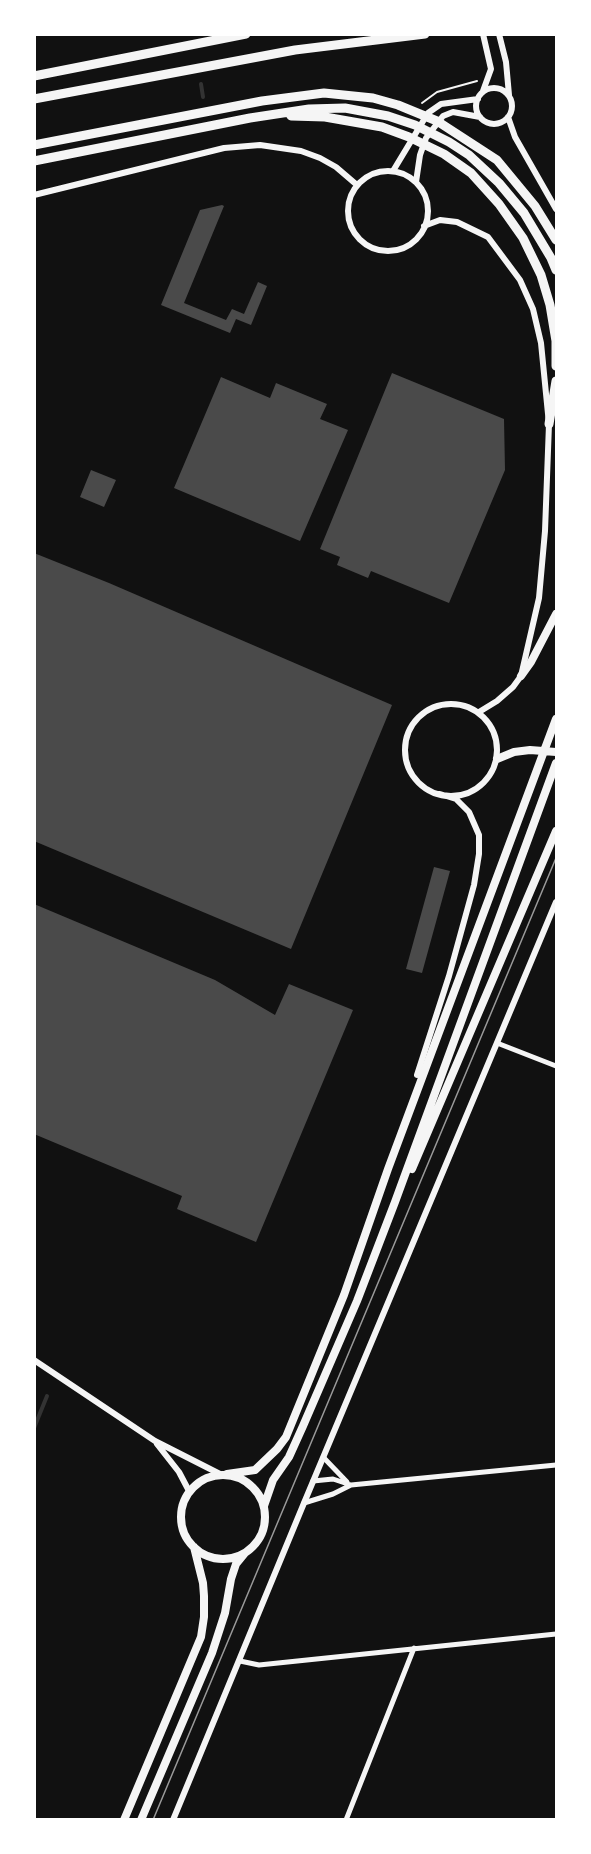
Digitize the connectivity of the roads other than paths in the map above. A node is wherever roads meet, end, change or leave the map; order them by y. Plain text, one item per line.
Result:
1 (246, 34) edge
2 (425, 34) edge
3 (483, 34) edge
4 (499, 34) edge
5 (34, 75) edge
6 (480, 96) junction
7 (509, 96) junction
8 (34, 99) edge
9 (271, 116) junction
10 (480, 117) junction
11 (508, 117) junction
12 (34, 145) edge
13 (34, 161) edge
14 (393, 171) junction
15 (416, 182) junction
16 (357, 185) junction
17 (34, 195) edge
18 (556, 209) edge
19 (424, 226) junction
20 (556, 240) edge
21 (556, 270) edge
22 (556, 366) edge
23 (556, 381) edge
24 (549, 424) junction
25 (556, 614) edge
26 (521, 676) junction
27 (479, 712) junction
28 (556, 719) edge
29 (556, 752) edge
30 (497, 759) junction
31 (556, 763) edge
32 (440, 794) junction
33 (556, 831) edge
34 (556, 902) edge
35 (497, 1043) junction
36 (556, 1066) edge
37 (417, 1074) dead end
38 (395, 1202) junction
39 (34, 1360) edge
40 (155, 1442) junction
41 (324, 1458) junction
42 (556, 1465) edge
43 (223, 1474) junction
44 (313, 1481) junction
45 (351, 1485) junction
46 (189, 1491) junction
47 (304, 1503) junction
48 (264, 1506) junction
49 (194, 1547) junction
50 (245, 1553) junction
51 (556, 1634) edge
52 (414, 1648) junction
53 (240, 1661) junction
54 (124, 1820) edge
55 (141, 1820) edge
56 (173, 1820) edge
57 (346, 1820) edge

1 - 5 highway
2 - 8 highway
3 - 6 street
4 - 7 street
6 - 7 street
6 - 10 street
6 - 14 street
7 - 11 street
9 - 13 highway
9 - 21 highway
9 - 22 highway
10 - 11 street
10 - 15 street
11 - 18 street
12 - 20 highway
14 - 15 street
14 - 16 street
15 - 19 street
16 - 17 street
16 - 19 street
19 - 24 street
23 - 24 highway
24 - 26 street
25 - 26 main road
26 - 27 street
27 - 30 street
27 - 32 street
28 - 43 main road
29 - 30 main road
30 - 32 street
31 - 38 main road
32 - 37 street
33 - 38 main road
34 - 35 street
35 - 36 street
35 - 41 street
38 - 48 main road
39 - 40 street
40 - 43 street
40 - 46 street
41 - 44 street
41 - 45 street
42 - 45 street
43 - 46 main road
43 - 48 main road
44 - 45 street
44 - 47 street
45 - 47 street
46 - 49 main road
47 - 53 street
48 - 50 main road
49 - 50 main road
49 - 54 main road
50 - 55 main road
51 - 52 street
52 - 53 street
52 - 57 street
53 - 56 street

